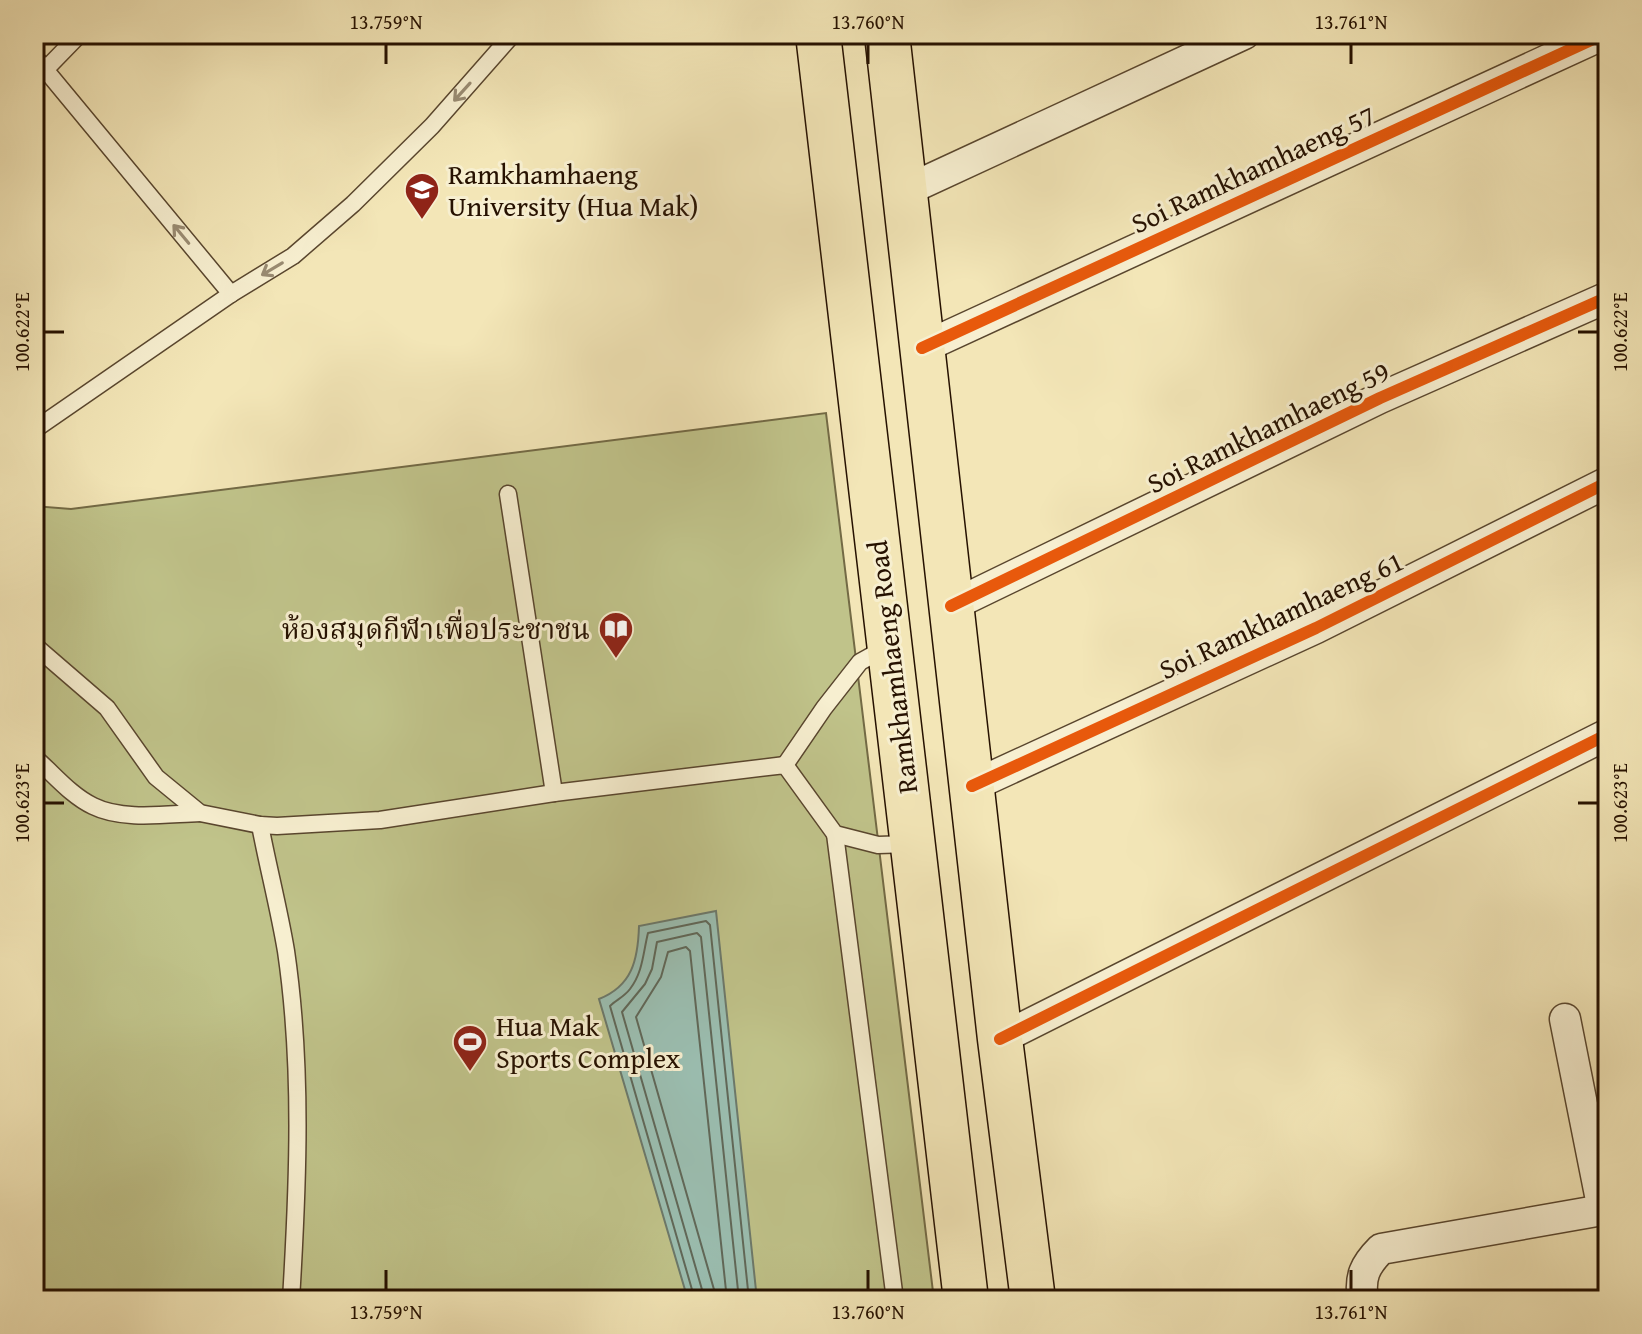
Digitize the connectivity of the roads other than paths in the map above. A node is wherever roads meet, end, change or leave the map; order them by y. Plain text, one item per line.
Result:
1 (80, 34) edge
2 (513, 34) edge
3 (818, 34) edge
4 (836, 34) edge
5 (869, 34) edge
6 (887, 34) edge
7 (1244, 34) edge
8 (1604, 34) edge
9 (39, 63) edge
10 (905, 191) junction
11 (231, 294) junction
12 (1608, 297) edge
13 (922, 348) junction
14 (34, 430) edge
15 (1608, 482) edge
16 (508, 494) dead end
17 (951, 606) junction
18 (34, 645) edge
19 (889, 646) junction
20 (1608, 734) edge
21 (34, 757) edge
22 (785, 765) junction
23 (972, 786) junction
24 (554, 793) junction
25 (200, 813) junction
26 (260, 825) junction
27 (835, 834) junction
28 (912, 844) junction
29 (1565, 1019) dead end
30 (1000, 1039) junction
31 (1605, 1210) edge
32 (291, 1300) edge
33 (895, 1300) edge
34 (966, 1300) edge
35 (983, 1300) edge
36 (1014, 1300) edge
37 (1033, 1300) edge
38 (1363, 1300) edge

1 - 9 lane
2 -> 11 lane
3 - 19 main road, Ramkhamhaeng Road
4 - 35 main road, Ramkhamhaeng Road
5 - 36 main road, Ramkhamhaeng Road
6 - 10 main road
7 - 10 street
8 - 13 street, Soi Ramkhamhaeng 57
11 -> 9 lane
10 - 13 main road
11 - 14 lane
12 - 17 street, Soi Ramkhamhaeng 59
13 - 17 main road
15 - 23 street, Soi Ramkhamhaeng 61
16 - 24 lane
17 - 23 main road
18 - 25 lane
19 - 22 lane
19 - 28 main road, Ramkhamhaeng Road
20 - 30 street
21 - 25 lane
22 - 24 lane
22 - 27 lane
23 - 30 main road
24 - 26 lane
25 - 26 lane
26 - 32 lane
27 - 28 lane
27 - 33 lane
28 - 34 main road, Ramkhamhaeng Road
29 - 31 street
30 - 37 main road
31 - 38 street

